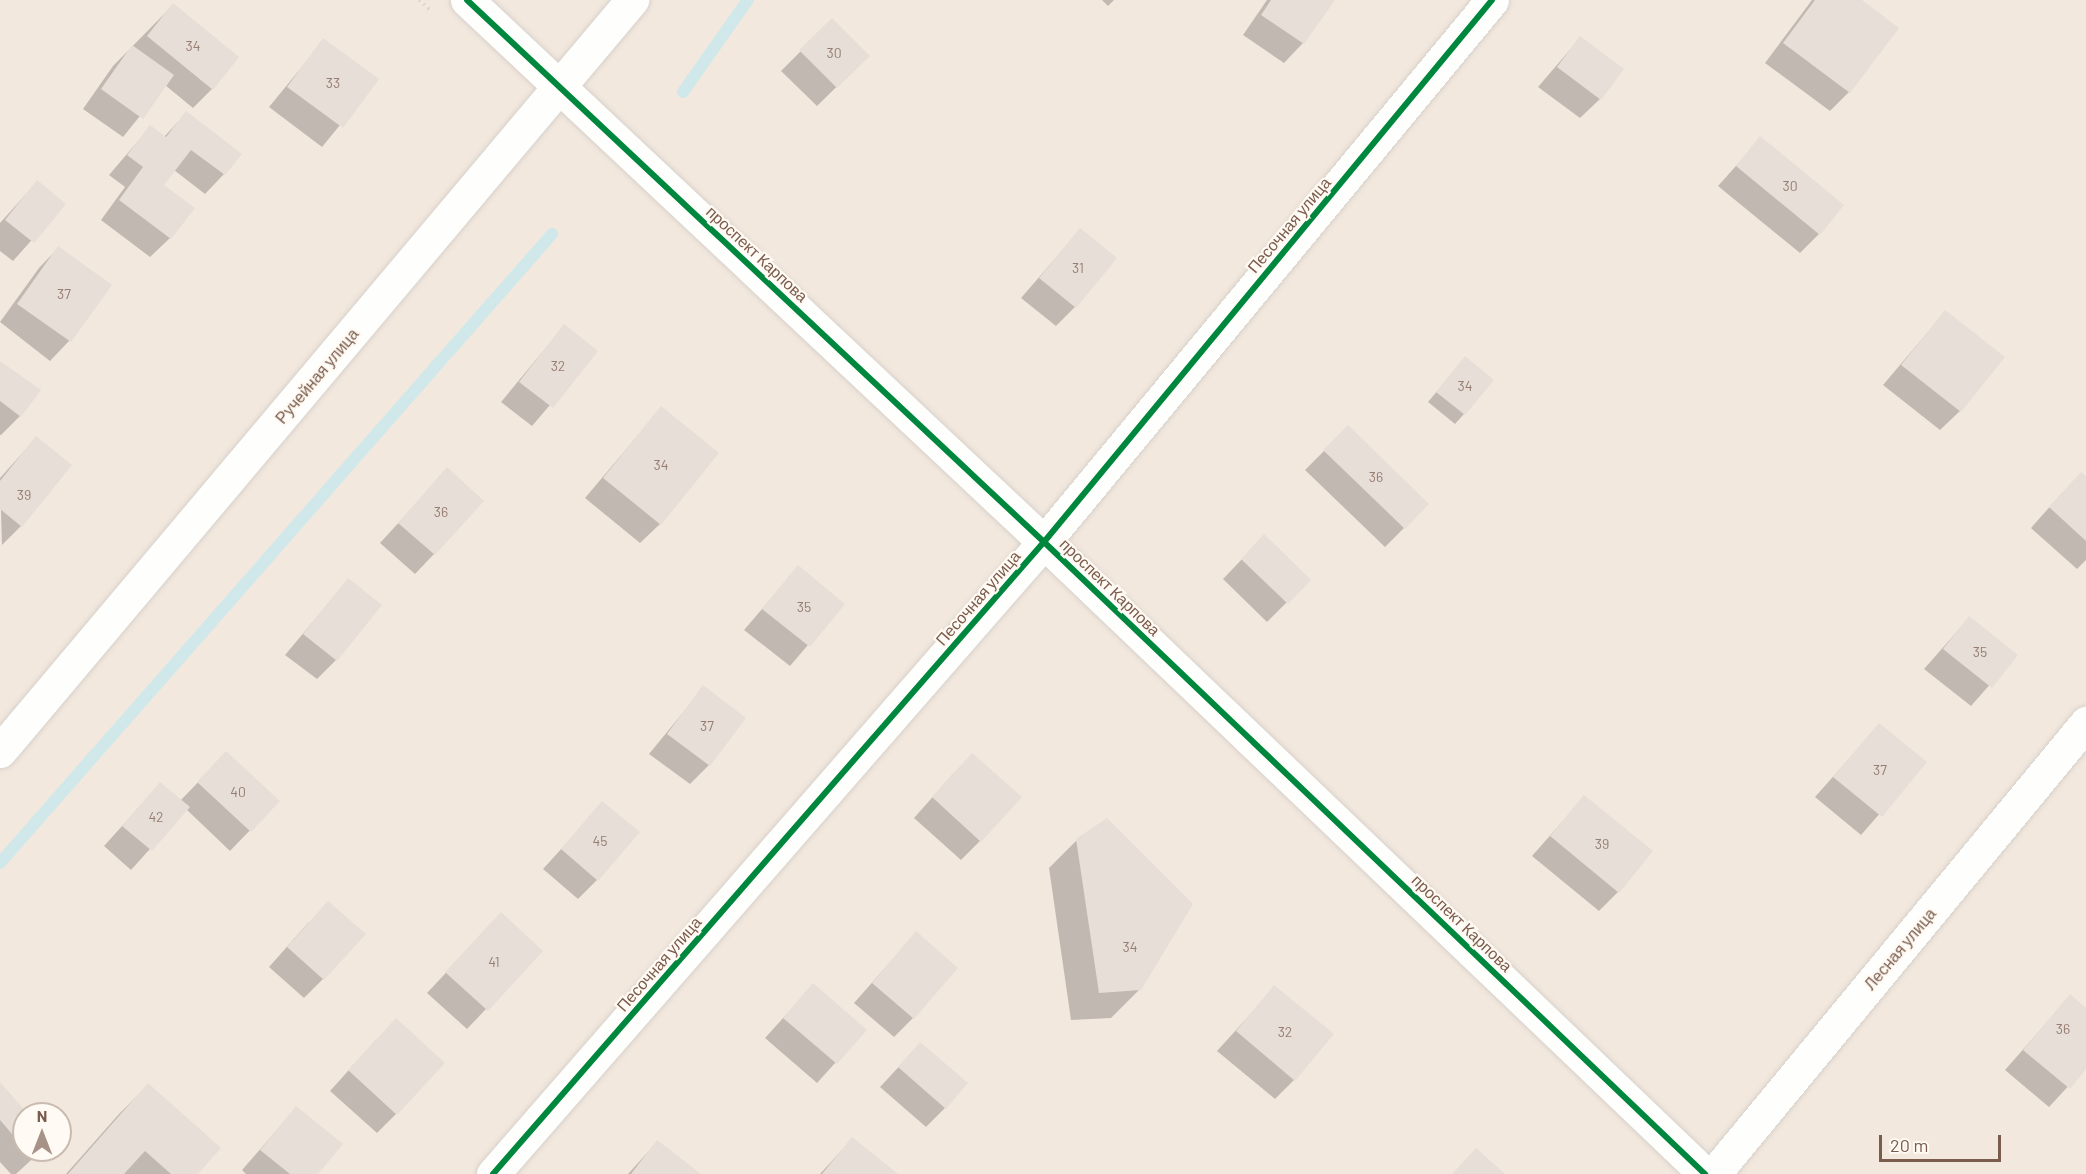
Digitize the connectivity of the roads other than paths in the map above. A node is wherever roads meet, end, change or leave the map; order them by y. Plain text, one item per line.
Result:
1 (467, 0) edge
2 (632, 0) edge
3 (1492, 0) edge
4 (561, 88) junction
5 (1044, 543) junction
6 (2086, 723) edge
7 (0, 752) edge
8 (494, 1174) edge
9 (1705, 1174) edge
10 (1714, 1174) edge

1 - 4 street, проспект Карпова
2 - 4 street, Ручейная улица
3 - 5 street, Песочная улица
4 - 5 street, проспект Карпова
4 - 7 street, Ручейная улица
5 - 8 street, Песочная улица
5 - 9 street, проспект Карпова
6 - 10 street, Лесная улица

